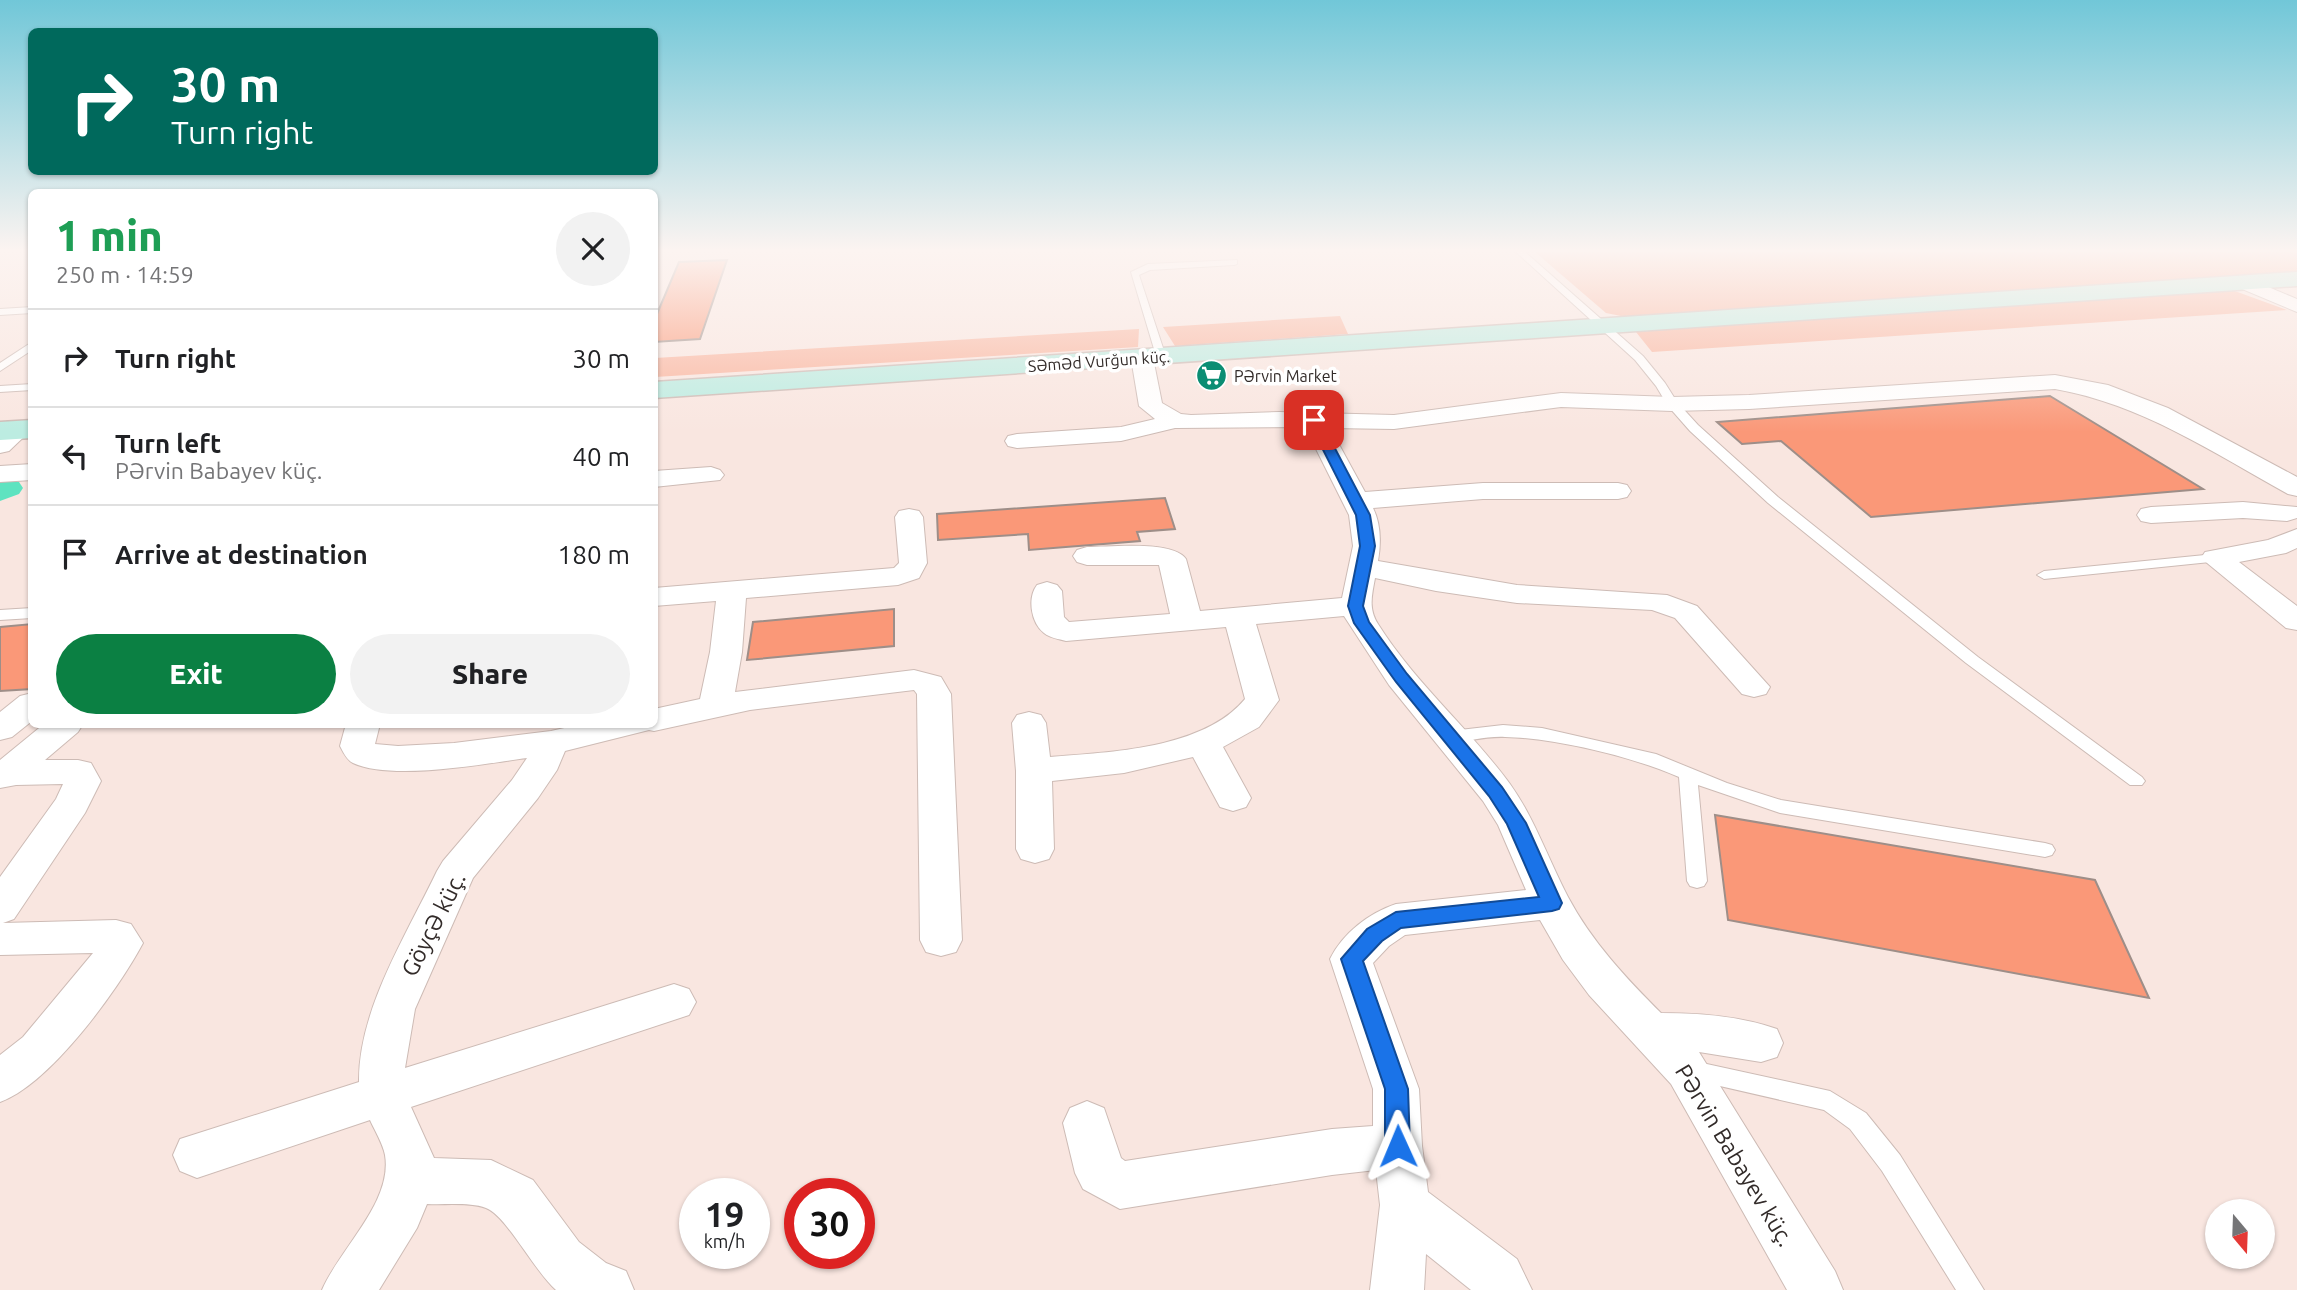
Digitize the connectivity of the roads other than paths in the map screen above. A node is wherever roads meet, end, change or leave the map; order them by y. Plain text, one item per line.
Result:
1 (1142, 312) edge
2 (1590, 312) edge
3 (1816, 312) edge
4 (1607, 327) junction
5 (28, 348) edge
6 (1151, 358) junction
7 (0, 368) edge
8 (28, 387) edge
9 (0, 389) edge
10 (658, 390) edge
11 (1672, 404) junction
12 (1314, 420) junction
13 (1175, 421) junction
14 (1017, 441) dead end
15 (28, 472) edge
16 (0, 474) edge
17 (711, 475) dead end
18 (658, 479) edge
19 (1618, 491) dead end
20 (1357, 501) junction
21 (2151, 515) dead end
22 (2295, 515) edge
23 (909, 517) dead end
24 (1087, 556) dead end
25 (2215, 558) junction
26 (1365, 567) junction
27 (2044, 575) dead end
28 (733, 589) junction
29 (1047, 591) dead end
30 (658, 597) edge
31 (1355, 606) junction
32 (28, 613) edge
33 (0, 615) edge
34 (1238, 617) junction
35 (2297, 621) edge
36 (1187, 622) junction
37 (1754, 687) dead end
38 (716, 705) junction
39 (28, 707) edge
40 (658, 719) edge
41 (1029, 723) dead end
42 (61, 728) edge
43 (362, 728) edge
44 (617, 728) edge
45 (0, 729) edge
46 (1451, 737) junction
47 (551, 743) junction
48 (1203, 743) junction
49 (1034, 771) junction
50 (1688, 772) junction
51 (4, 776) edge
52 (2136, 781) dead end
53 (1233, 798) dead end
54 (1035, 849) dead end
55 (2045, 850) dead end
56 (1697, 881) dead end
57 (1552, 903) junction
58 (0, 908) edge
59 (0, 939) edge
60 (941, 940) dead end
61 (674, 1002) dead end
62 (1653, 1032) junction
63 (1761, 1042) dead end
64 (1687, 1070) junction
65 (0, 1082) edge
66 (383, 1097) junction
67 (1087, 1123) dead end
68 (1398, 1146) junction
69 (197, 1155) dead end
70 (410, 1180) junction
71 (1405, 1205) junction
72 (349, 1290) edge
73 (607, 1290) edge
74 (1397, 1290) edge
75 (1505, 1290) edge
76 (1816, 1290) edge
77 (1971, 1290) edge

1 - 6 lane
2 - 4 lane
3 - 4 main road, Səməd Vurğun küç.
4 - 6 main road, Səməd Vurğun küç.
4 - 11 lane
5 - 7 lane
6 - 10 main road, Səməd Vurğun küç.
6 - 13 street
8 - 9 lane
11 - 12 street
11 - 22 street
11 - 52 lane
12 - 13 street
12 - 20 street
13 - 14 street
15 - 16 street
17 - 18 street
19 - 20 street
20 - 26 street
21 - 22 street
22 - 25 street
23 - 28 street
24 - 36 street
25 - 27 lane
25 - 35 street
26 - 31 street
26 - 37 street
28 - 30 street
28 - 38 street
29 - 36 street
31 - 34 street
31 - 46 street, Pərvin Babayev küç.
32 - 33 lane
34 - 36 street
34 - 48 street
38 - 40 street
38 - 60 street
39 - 45 street
41 - 49 street
42 - 51 street
43 - 47 street
44 - 47 street
46 - 50 lane
46 - 57 street, Pərvin Babayev küç.
47 - 66 street, Göyçə küç.
48 - 49 street
48 - 53 street
49 - 54 street
50 - 55 lane
50 - 56 lane
51 - 58 street
57 - 62 street, Pərvin Babayev küç.
57 - 68 street
59 - 65 street
61 - 66 street
62 - 63 street
62 - 64 street, Pərvin Babayev küç.
64 - 76 street, Pərvin Babayev küç.
64 - 77 lane
66 - 69 street
66 - 70 street, Göyçə küç.
67 - 68 street
68 - 71 street
70 - 72 street, Göyçə küç.
70 - 73 street
71 - 74 street
71 - 75 street

